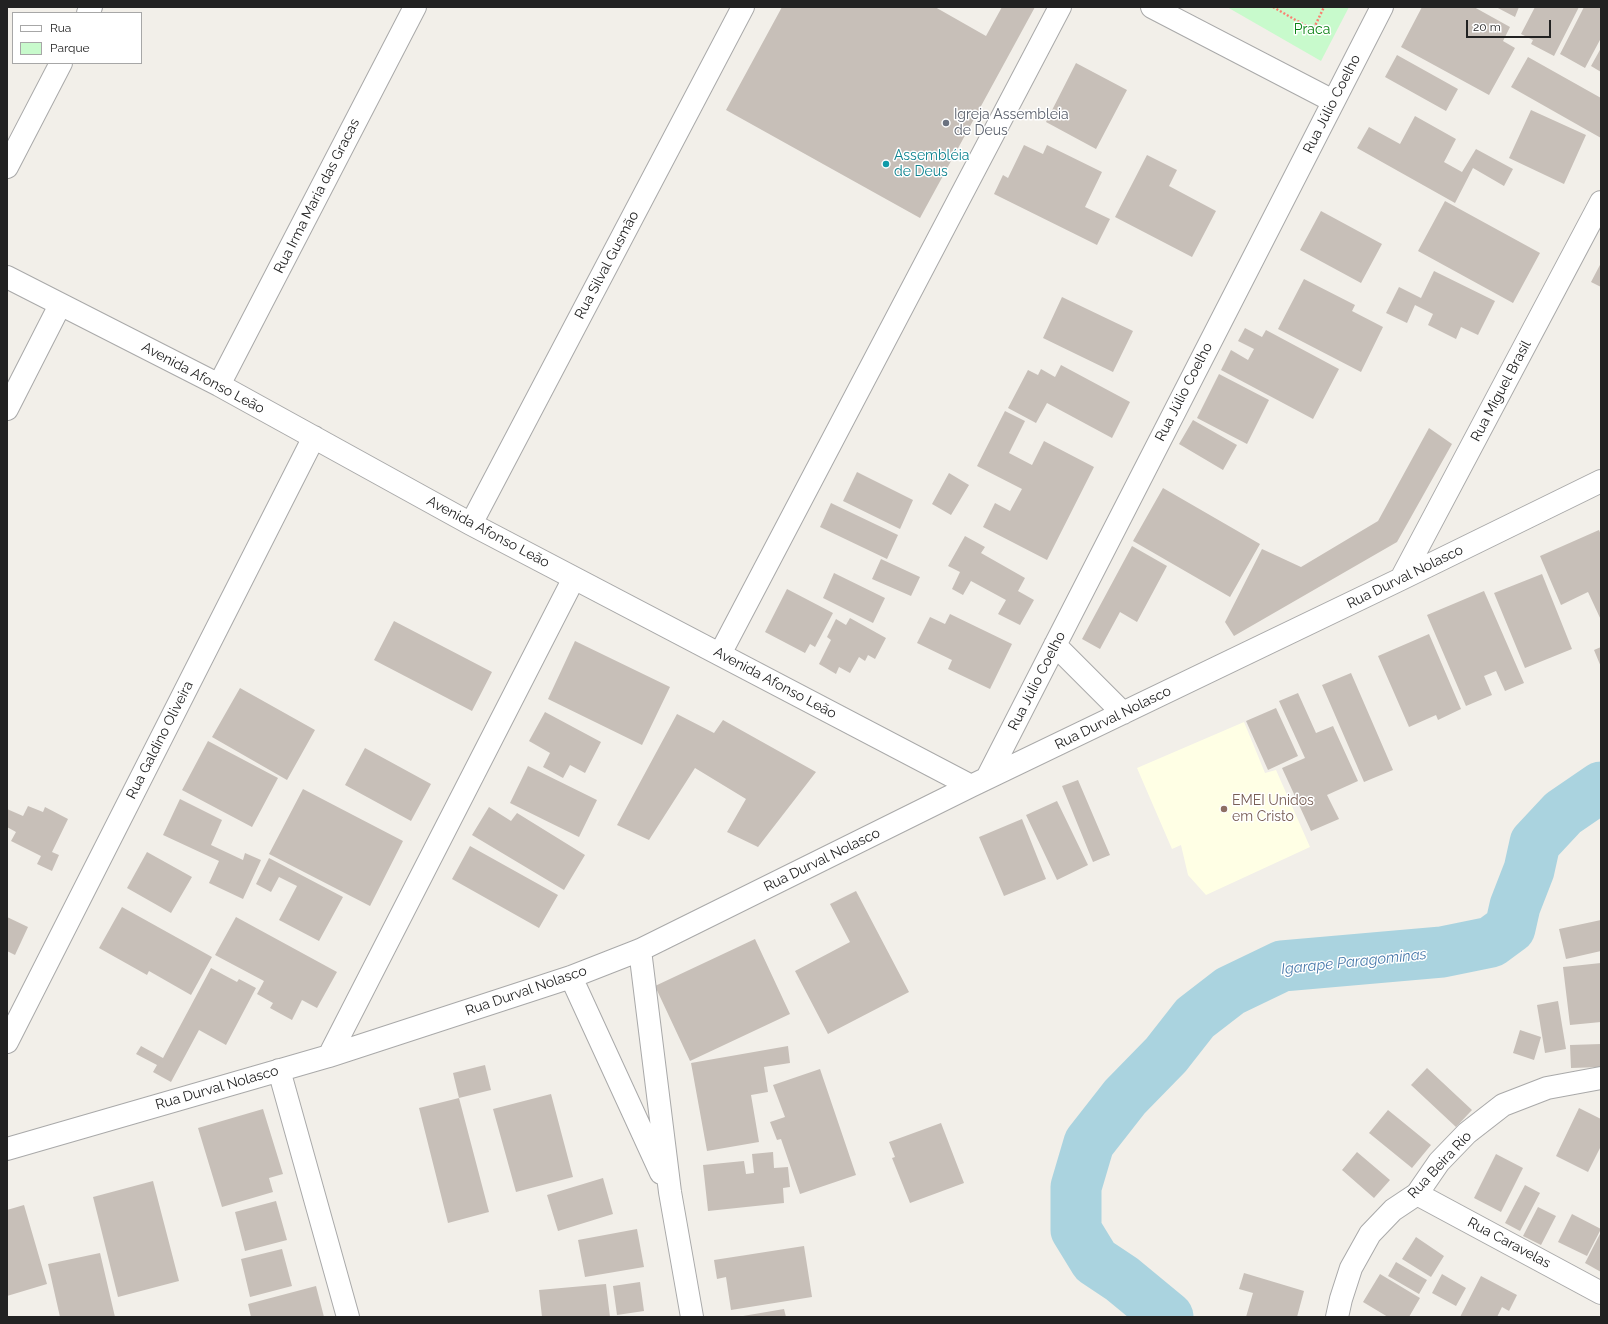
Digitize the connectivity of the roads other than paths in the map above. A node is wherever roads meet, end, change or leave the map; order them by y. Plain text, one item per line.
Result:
1 (415, 7) edge
2 (743, 7) edge
3 (1060, 7) edge
4 (1152, 7) edge
5 (1382, 7) edge
6 (60, 64) edge
7 (1333, 101) junction
8 (7, 166) edge
9 (1601, 202) edge
10 (7, 277) edge
11 (60, 305) junction
12 (219, 385) junction
13 (7, 409) edge
14 (314, 437) junction
15 (1601, 480) edge
16 (471, 524) junction
17 (574, 578) junction
18 (1401, 579) junction
19 (1055, 644) junction
20 (720, 654) junction
21 (1123, 713) junction
22 (979, 782) junction
23 (640, 950) junction
24 (571, 977) junction
25 (7, 1042) edge
26 (329, 1056) junction
27 (279, 1070) junction
28 (1601, 1078) edge
29 (7, 1149) edge
30 (670, 1192) junction
31 (1417, 1194) junction
32 (1601, 1293) edge
33 (348, 1317) edge
34 (692, 1317) edge
35 (1337, 1317) edge

1 - 12 street, Rua Irma Maria das Gracas
2 - 16 street, Rua Silval Gusmão
3 - 20 street
4 - 7 street
5 - 7 street, Rua Júlio Coelho
6 - 8 street
7 - 19 street, Rua Júlio Coelho
9 - 18 street, Rua Miguel Brasil
10 - 11 street, Avenida Afonso Leão
11 - 12 street, Avenida Afonso Leão
11 - 13 street
12 - 14 street, Avenida Afonso Leão
14 - 16 street, Avenida Afonso Leão
14 - 25 street, Rua Galdino Oliveira
15 - 18 street, Rua Durval Nolasco
16 - 17 street, Avenida Afonso Leão
17 - 20 street, Avenida Afonso Leão
17 - 26 street
18 - 21 street, Rua Durval Nolasco
19 - 21 street
19 - 22 street, Rua Júlio Coelho
20 - 22 street, Avenida Afonso Leão
21 - 22 street, Rua Durval Nolasco
22 - 23 street, Rua Durval Nolasco
23 - 24 street, Rua Durval Nolasco
23 - 30 street
24 - 26 street, Rua Durval Nolasco
24 - 30 street
26 - 27 street, Rua Durval Nolasco
27 - 29 street, Rua Durval Nolasco
27 - 33 street
28 - 31 street, Rua Beira Rio
30 - 34 street
31 - 32 street, Rua Caravelas
31 - 35 street, Rua Beira Rio

